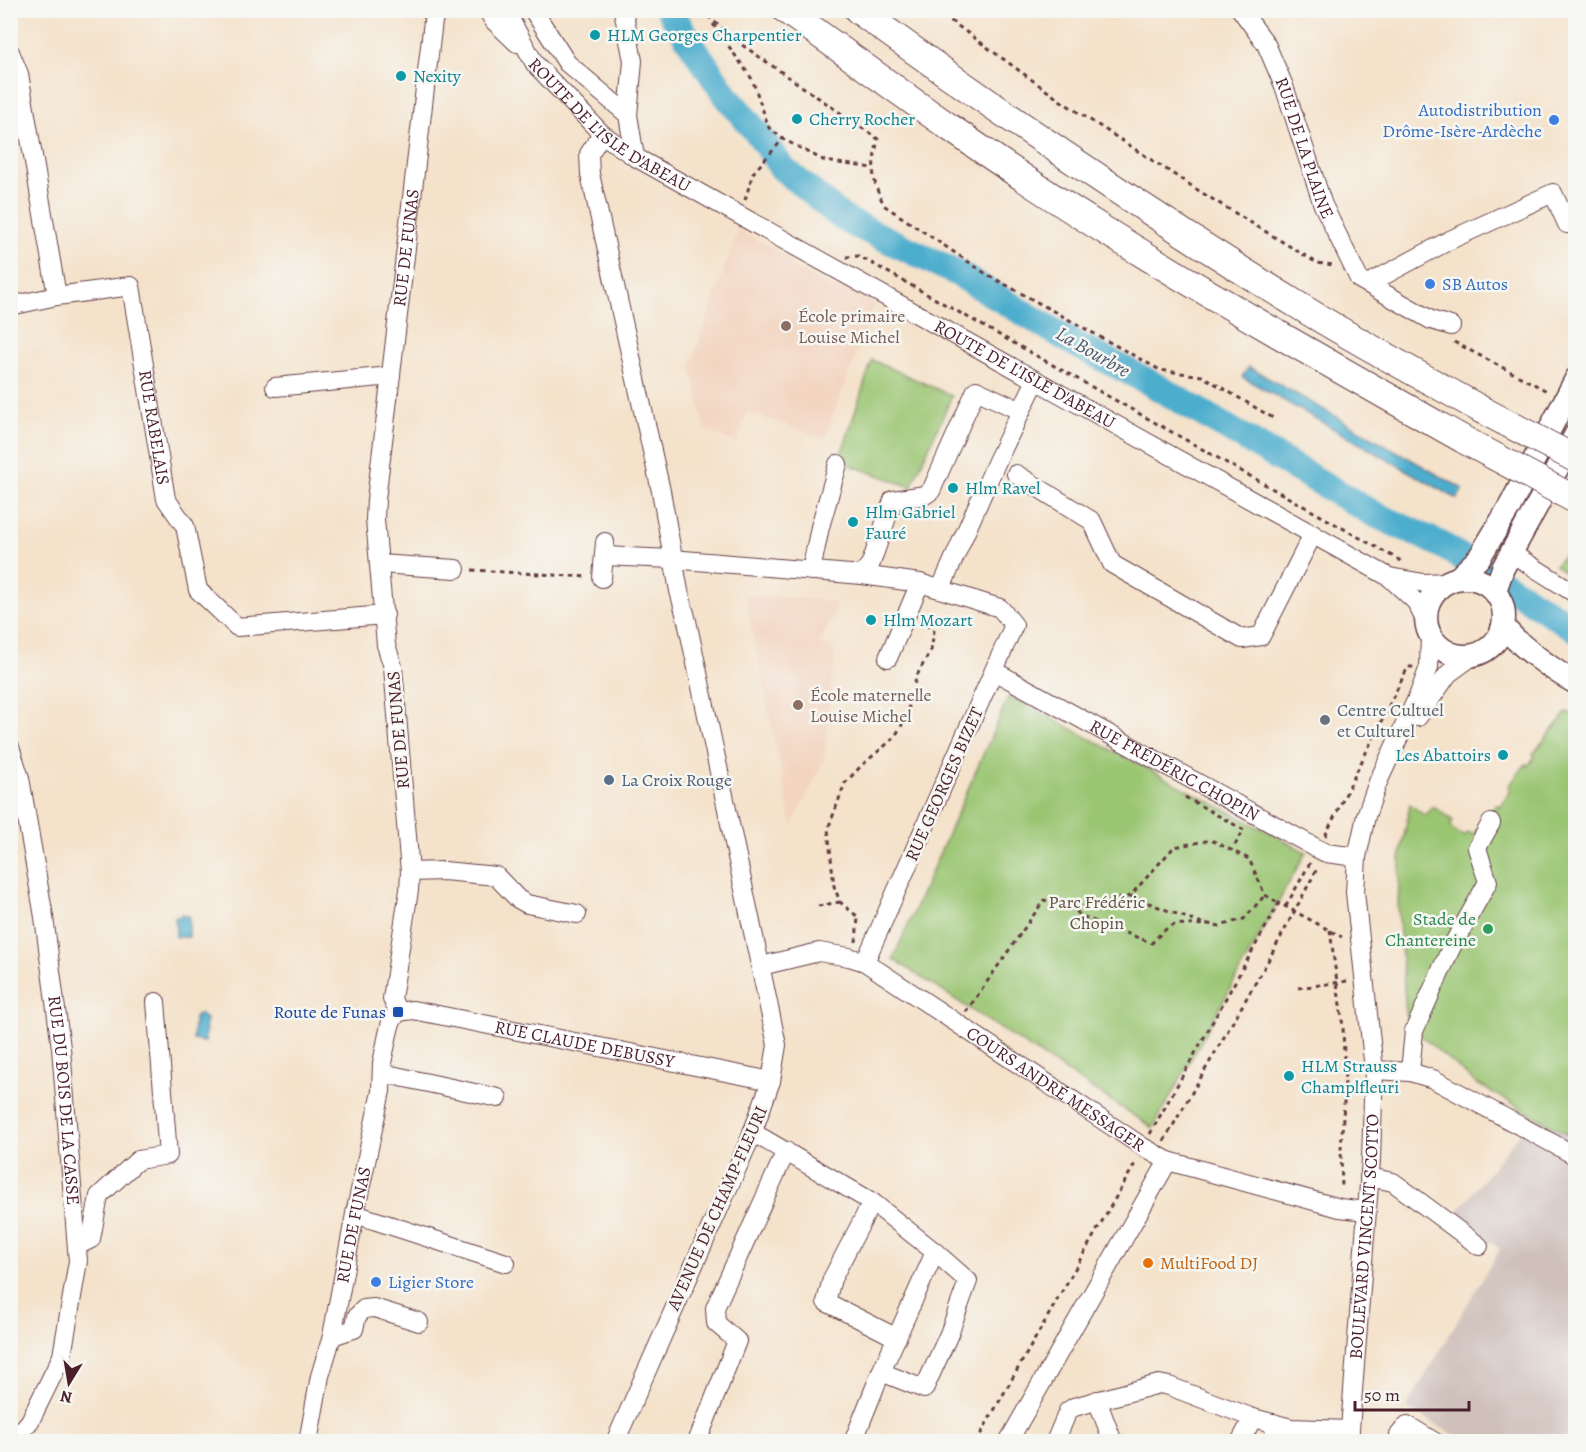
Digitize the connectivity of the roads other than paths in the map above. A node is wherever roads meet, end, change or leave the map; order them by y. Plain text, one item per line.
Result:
1 (437, 10) edge
2 (487, 10) edge
3 (505, 10) edge
4 (533, 10) edge
5 (623, 10) edge
6 (786, 10) edge
7 (858, 10) edge
8 (1241, 10) edge
9 (10, 52) edge
10 (527, 52) junction
11 (628, 115) junction
12 (602, 134) junction
13 (634, 157) junction
14 (1575, 225) edge
15 (1368, 284) junction
16 (57, 296) junction
17 (10, 306) edge
18 (1451, 326) dead end
19 (391, 376) junction
20 (1575, 379) edge
21 (1036, 380) junction
22 (275, 387) dead end
23 (1021, 411) junction
24 (1575, 434) edge
25 (1575, 459) edge
26 (838, 464) dead end
27 (1016, 474) dead end
28 (1575, 500) edge
29 (1313, 534) junction
30 (672, 559) junction
31 (379, 564) junction
32 (456, 569) road end
33 (811, 571) junction
34 (1463, 572) junction
35 (862, 574) junction
36 (1501, 574) junction
37 (1389, 577) junction
38 (602, 578) road end
39 (920, 583) junction
40 (941, 588) junction
41 (1575, 594) edge
42 (385, 615) junction
43 (1503, 626) junction
44 (1428, 629) junction
45 (1479, 653) junction
46 (888, 658) dead end
47 (994, 671) junction
48 (1555, 671) junction
49 (1575, 683) edge
50 (10, 747) edge
51 (1392, 752) junction
52 (1491, 823) dead end
53 (1357, 856) junction
54 (410, 872) junction
55 (577, 914) dead end
56 (865, 962) junction
57 (761, 966) junction
58 (156, 1002) dead end
59 (398, 1012) junction
60 (1374, 1070) junction
61 (1410, 1072) junction
62 (382, 1073) junction
63 (771, 1081) junction
64 (498, 1098) dead end
65 (752, 1132) junction
66 (786, 1151) junction
67 (1575, 1156) edge
68 (1168, 1161) junction
69 (1369, 1177) junction
70 (872, 1202) junction
71 (1366, 1211) junction
72 (355, 1214) junction
73 (77, 1246) junction
74 (1479, 1246) dead end
75 (936, 1252) junction
76 (506, 1263) dead end
77 (419, 1322) dead end
78 (332, 1336) junction
79 (897, 1338) junction
80 (881, 1372) junction
81 (1097, 1401) junction
82 (1253, 1418) junction
83 (1275, 1432) edge
84 (1349, 1436) edge
85 (12, 1442) edge
86 (308, 1442) edge
87 (615, 1442) edge
88 (697, 1442) edge
89 (853, 1442) edge
90 (1008, 1442) edge
91 (1055, 1442) edge
92 (1113, 1442) edge
93 (1240, 1442) edge
94 (1399, 1442) edge
95 (1435, 1442) edge

1 - 19 street, RUE DE FUNAS
2 - 10 street, ROUTE DE L'ISLE D'ABEAU
3 - 10 street, ROUTE DE L'ISLE D'ABEAU
4 - 11 street
5 - 11 street
6 - 28 highway, bridge
7 - 25 highway, bridge
8 - 15 street, RUE DE LA PLAINE
9 - 16 street
10 - 12 street, ROUTE DE L'ISLE D'ABEAU
11 - 13 street
12 - 13 street, ROUTE DE L'ISLE D'ABEAU
12 - 30 street, AVENUE DE CHAMP-FLEURI
13 - 21 street, ROUTE DE L'ISLE D'ABEAU
14 - 15 street
15 - 18 street, RUE DE LA PLAINE
16 - 17 street, RUE RABELAIS
16 - 42 street, RUE RABELAIS
19 - 22 street
19 - 31 street, RUE DE FUNAS
20 - 34 main road
21 - 23 street
21 - 29 street, ROUTE DE L'ISLE D'ABEAU
23 - 35 street
23 - 40 street
24 - 36 main road
26 - 33 street
27 - 29 street
29 - 37 street, ROUTE DE L'ISLE D'ABEAU
30 - 33 street
30 - 38 street
30 - 57 street, AVENUE DE CHAMP-FLEURI
31 - 32 street
31 - 42 street, RUE DE FUNAS
33 - 35 street
34 - 36 main road
34 - 37 street, ROUTE DE L'ISLE D'ABEAU
34 - 44 main road
35 - 39 street
36 - 41 street
36 - 43 main road
37 - 44 street, ROUTE DE L'ISLE D'ABEAU
39 - 40 street
39 - 46 street
40 - 47 street, RUE GEORGES BIZET
42 - 54 street, RUE DE FUNAS
43 - 45 main road
43 - 48 main road
44 - 45 main road
44 - 51 street, BOULEVARD VINCENT SCOTTO
45 - 48 main road
45 - 51 street, BOULEVARD VINCENT SCOTTO
47 - 53 street, RUE FRÉDÉRIC CHOPIN
47 - 56 street, RUE GEORGES BIZET
48 - 49 main road
50 - 73 street, RUE DU BOIS DE LA CASSE
51 - 53 street, BOULEVARD VINCENT SCOTTO
52 - 61 street
53 - 60 street, BOULEVARD VINCENT SCOTTO
54 - 55 street
54 - 59 street, RUE DE FUNAS
56 - 57 street, COURS ANDRÉ MESSAGER
56 - 68 street, COURS ANDRÉ MESSAGER
57 - 63 street, AVENUE DE CHAMP-FLEURI
58 - 73 street
59 - 62 street, RUE DE FUNAS
59 - 63 street, RUE CLAUDE DEBUSSY
60 - 61 street
60 - 69 street, BOULEVARD VINCENT SCOTTO
61 - 67 street
62 - 64 street
62 - 72 street, RUE DE FUNAS
63 - 65 street, AVENUE DE CHAMP-FLEURI
65 - 66 street
65 - 87 street, AVENUE DE CHAMP-FLEURI
66 - 70 street
66 - 88 street
68 - 71 street, COURS ANDRÉ MESSAGER
68 - 90 street
69 - 71 street, BOULEVARD VINCENT SCOTTO
69 - 74 street
70 - 75 street
70 - 79 street
71 - 84 street, BOULEVARD VINCENT SCOTTO
72 - 76 street
72 - 78 street, RUE DE FUNAS
73 - 85 street, RUE DU BOIS DE LA CASSE
75 - 79 street
75 - 80 street
77 - 78 street
78 - 86 street, RUE DE FUNAS
79 - 80 street
80 - 89 street
81 - 82 street
81 - 91 street
81 - 92 street
82 - 83 street
82 - 93 street
83 - 84 street
94 - 95 street

